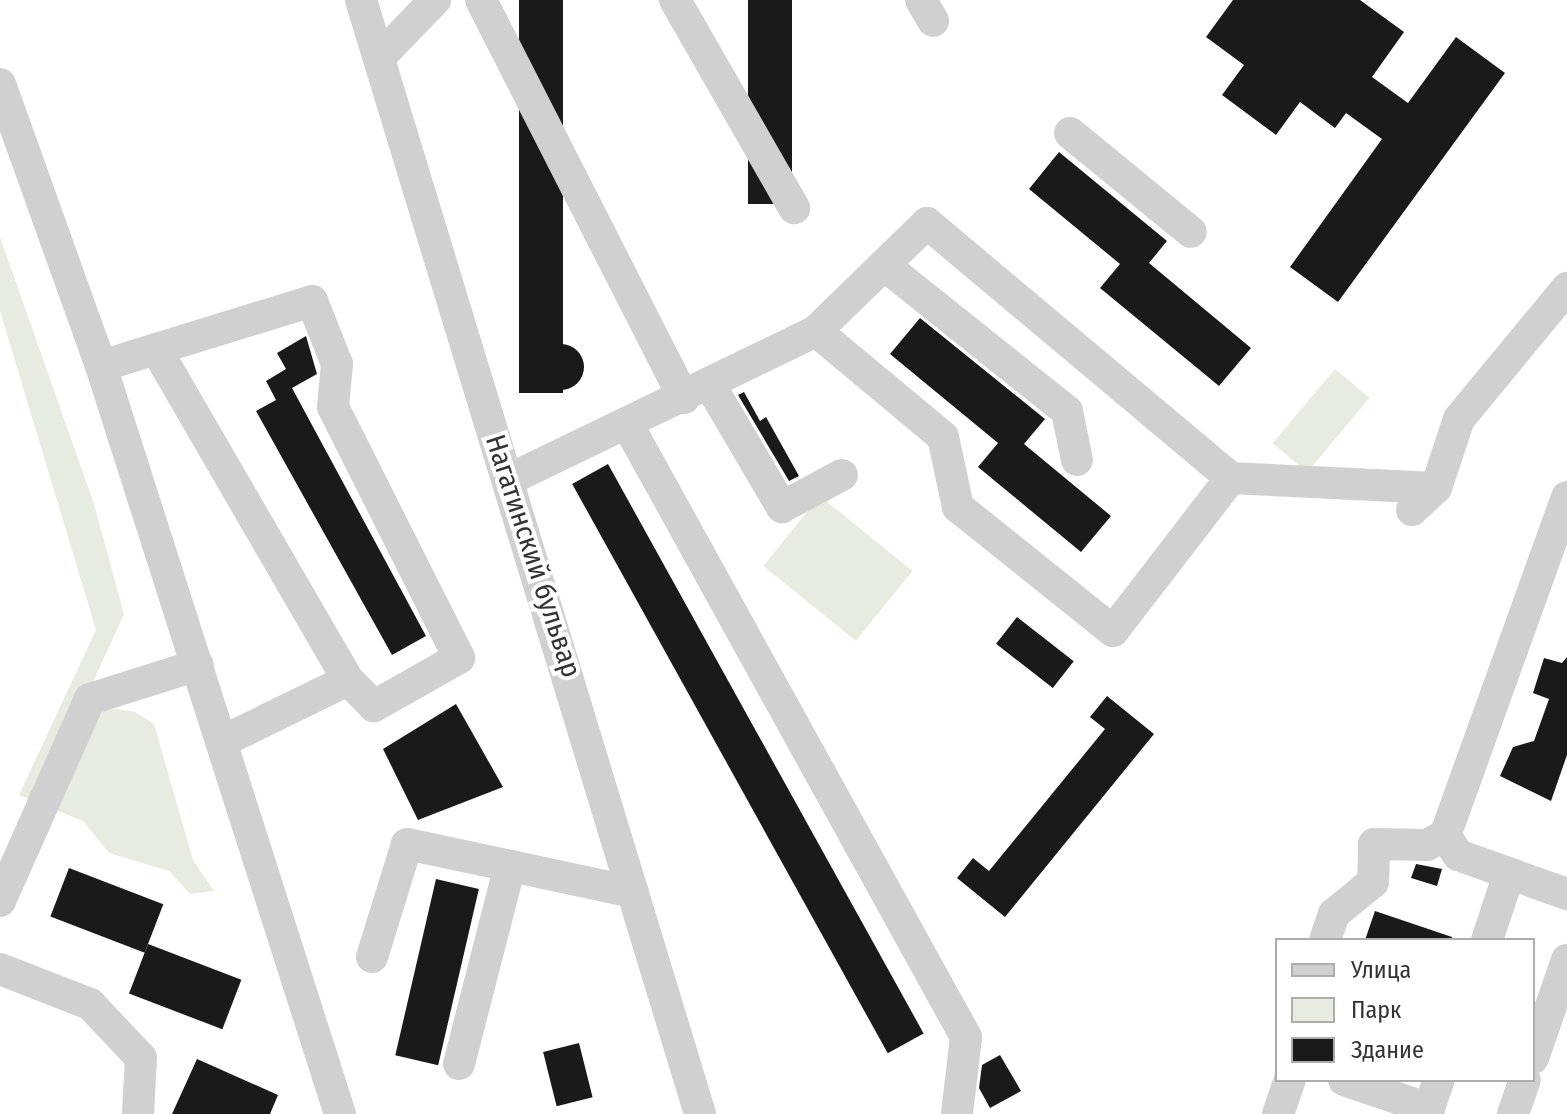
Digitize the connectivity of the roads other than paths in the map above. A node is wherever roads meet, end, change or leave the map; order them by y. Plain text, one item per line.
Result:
1 (361, 0) edge
2 (435, 0) edge
3 (481, 0) edge
4 (675, 0) edge
5 (379, 58) junction
6 (0, 84) edge
7 (1070, 133) dead end
8 (794, 208) dead end
9 (1191, 232) dead end
10 (884, 265) junction
11 (1567, 288) edge
12 (816, 331) junction
13 (157, 351) junction
14 (101, 366) junction
15 (697, 392) junction
16 (629, 427) junction
17 (1077, 460) dead end
18 (842, 475) dead end
19 (1231, 478) junction
20 (508, 480) junction
21 (1436, 488) junction
22 (1567, 497) edge
23 (1412, 510) dead end
24 (198, 665) junction
25 (348, 680) junction
26 (221, 742) junction
27 (1445, 835) junction
28 (510, 866) junction
29 (1509, 874) junction
30 (633, 892) junction
31 (1567, 894) edge
32 (0, 901) edge
33 (1326, 938) edge
34 (1488, 938) edge
35 (372, 957) dead end
36 (1567, 960) edge
37 (0, 969) edge
38 (1535, 1052) edge
39 (459, 1064) dead end
40 (1289, 1082) edge
41 (1352, 1082) edge
42 (1524, 1082) edge
43 (1432, 1101) edge
44 (138, 1114) edge
45 (340, 1114) edge
46 (700, 1114) edge
47 (957, 1114) edge
48 (1278, 1114) edge
49 (1513, 1114) edge

1 - 5 street, Нагатинский бульвар
2 - 5 street
3 - 15 street
4 - 8 street
5 - 20 street, Нагатинский бульвар
6 - 14 street
7 - 9 street
10 - 12 street
10 - 17 street
10 - 19 street
11 - 21 street
12 - 15 street
12 - 19 street
13 - 14 street
13 - 25 street
13 - 25 street
14 - 24 street
15 - 16 street
15 - 18 street
16 - 20 street
16 - 47 street
19 - 21 street
20 - 30 street, Нагатинский бульвар
21 - 23 street
22 - 27 street
24 - 26 street
24 - 32 street
25 - 26 street
26 - 45 street
27 - 29 street
27 - 33 street
28 - 30 street
28 - 35 street
28 - 39 street
29 - 31 street
29 - 34 street
30 - 46 street, Нагатинский бульвар
36 - 38 street
37 - 44 street
40 - 48 street
41 - 43 street
42 - 49 street

